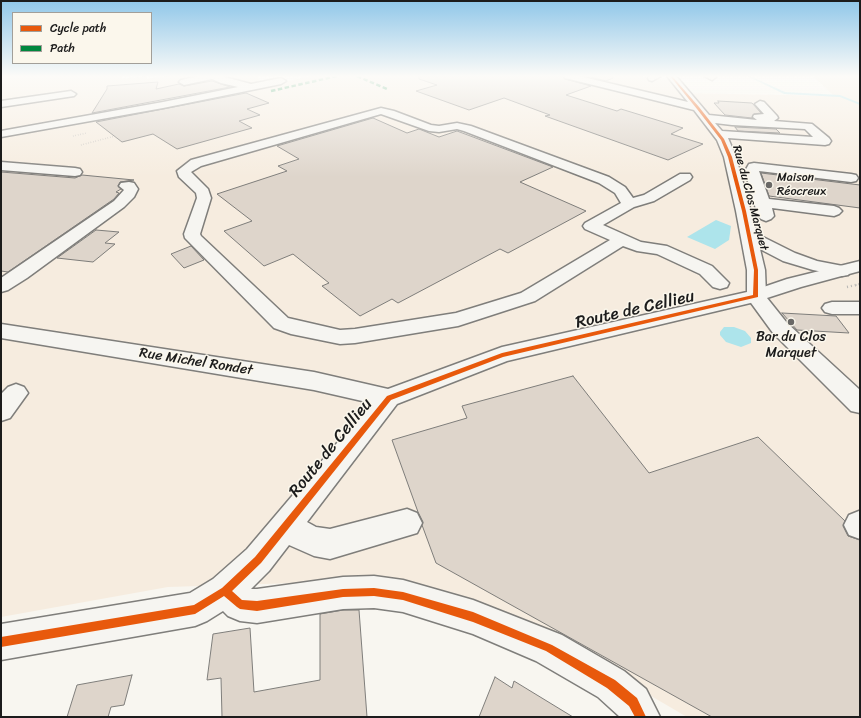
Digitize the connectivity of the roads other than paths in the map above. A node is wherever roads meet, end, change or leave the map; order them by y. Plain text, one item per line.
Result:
1 (138, 110) joint
2 (188, 110) edge
3 (689, 110) edge
4 (699, 110) edge
5 (765, 110) edge
6 (68, 112) dead end
7 (702, 113) junction
8 (724, 120) junction
9 (49, 126) junction
10 (1, 134) edge
11 (718, 134) junction
12 (736, 135) junction
13 (1, 166) edge
14 (74, 172) dead end
15 (685, 177) dead end
16 (851, 178) dead end
17 (126, 186) dead end
18 (763, 203) junction
19 (629, 204) junction
20 (834, 212) dead end
21 (745, 217) junction
22 (750, 237) junction
23 (630, 242) junction
24 (860, 266) edge
25 (842, 271) junction
26 (1, 286) edge
27 (756, 296) junction
28 (832, 308) dead end
29 (860, 308) edge
30 (1, 331) edge
31 (16, 393) dead end
32 (389, 398) junction
33 (860, 404) edge
34 (1, 411) edge
35 (407, 523) dead end
36 (285, 527) junction
37 (225, 591) junction
38 (1, 642) edge
39 (640, 717) edge

1 - 2 street
1 - 9 street
3 - 7 street
4 - 7 street, Rue du Clos Marquet
5 - 7 street
6 - 9 street
7 - 8 street
7 - 11 street, Rue du Clos Marquet
8 - 12 street
8 - 12 street
9 - 10 street
11 - 12 street
11 - 21 street, Rue du Clos Marquet
13 - 14 street
15 - 19 street
16 - 18 street
17 - 26 street
18 - 20 street
18 - 21 street
19 - 23 street
19 - 23 street
21 - 22 street, Rue du Clos Marquet
22 - 25 street
22 - 27 street, Rue du Clos Marquet
23 - 27 street
24 - 25 street, Route de Cellieu
25 - 27 street, Route de Cellieu
27 - 32 street, Route de Cellieu
27 - 33 street
28 - 29 street
30 - 32 street, Rue Michel Rondet
31 - 34 street
32 - 36 street, Route de Cellieu
35 - 36 street
36 - 37 street, Route de Cellieu
37 - 38 street, Route de Cellieu
37 - 39 street

